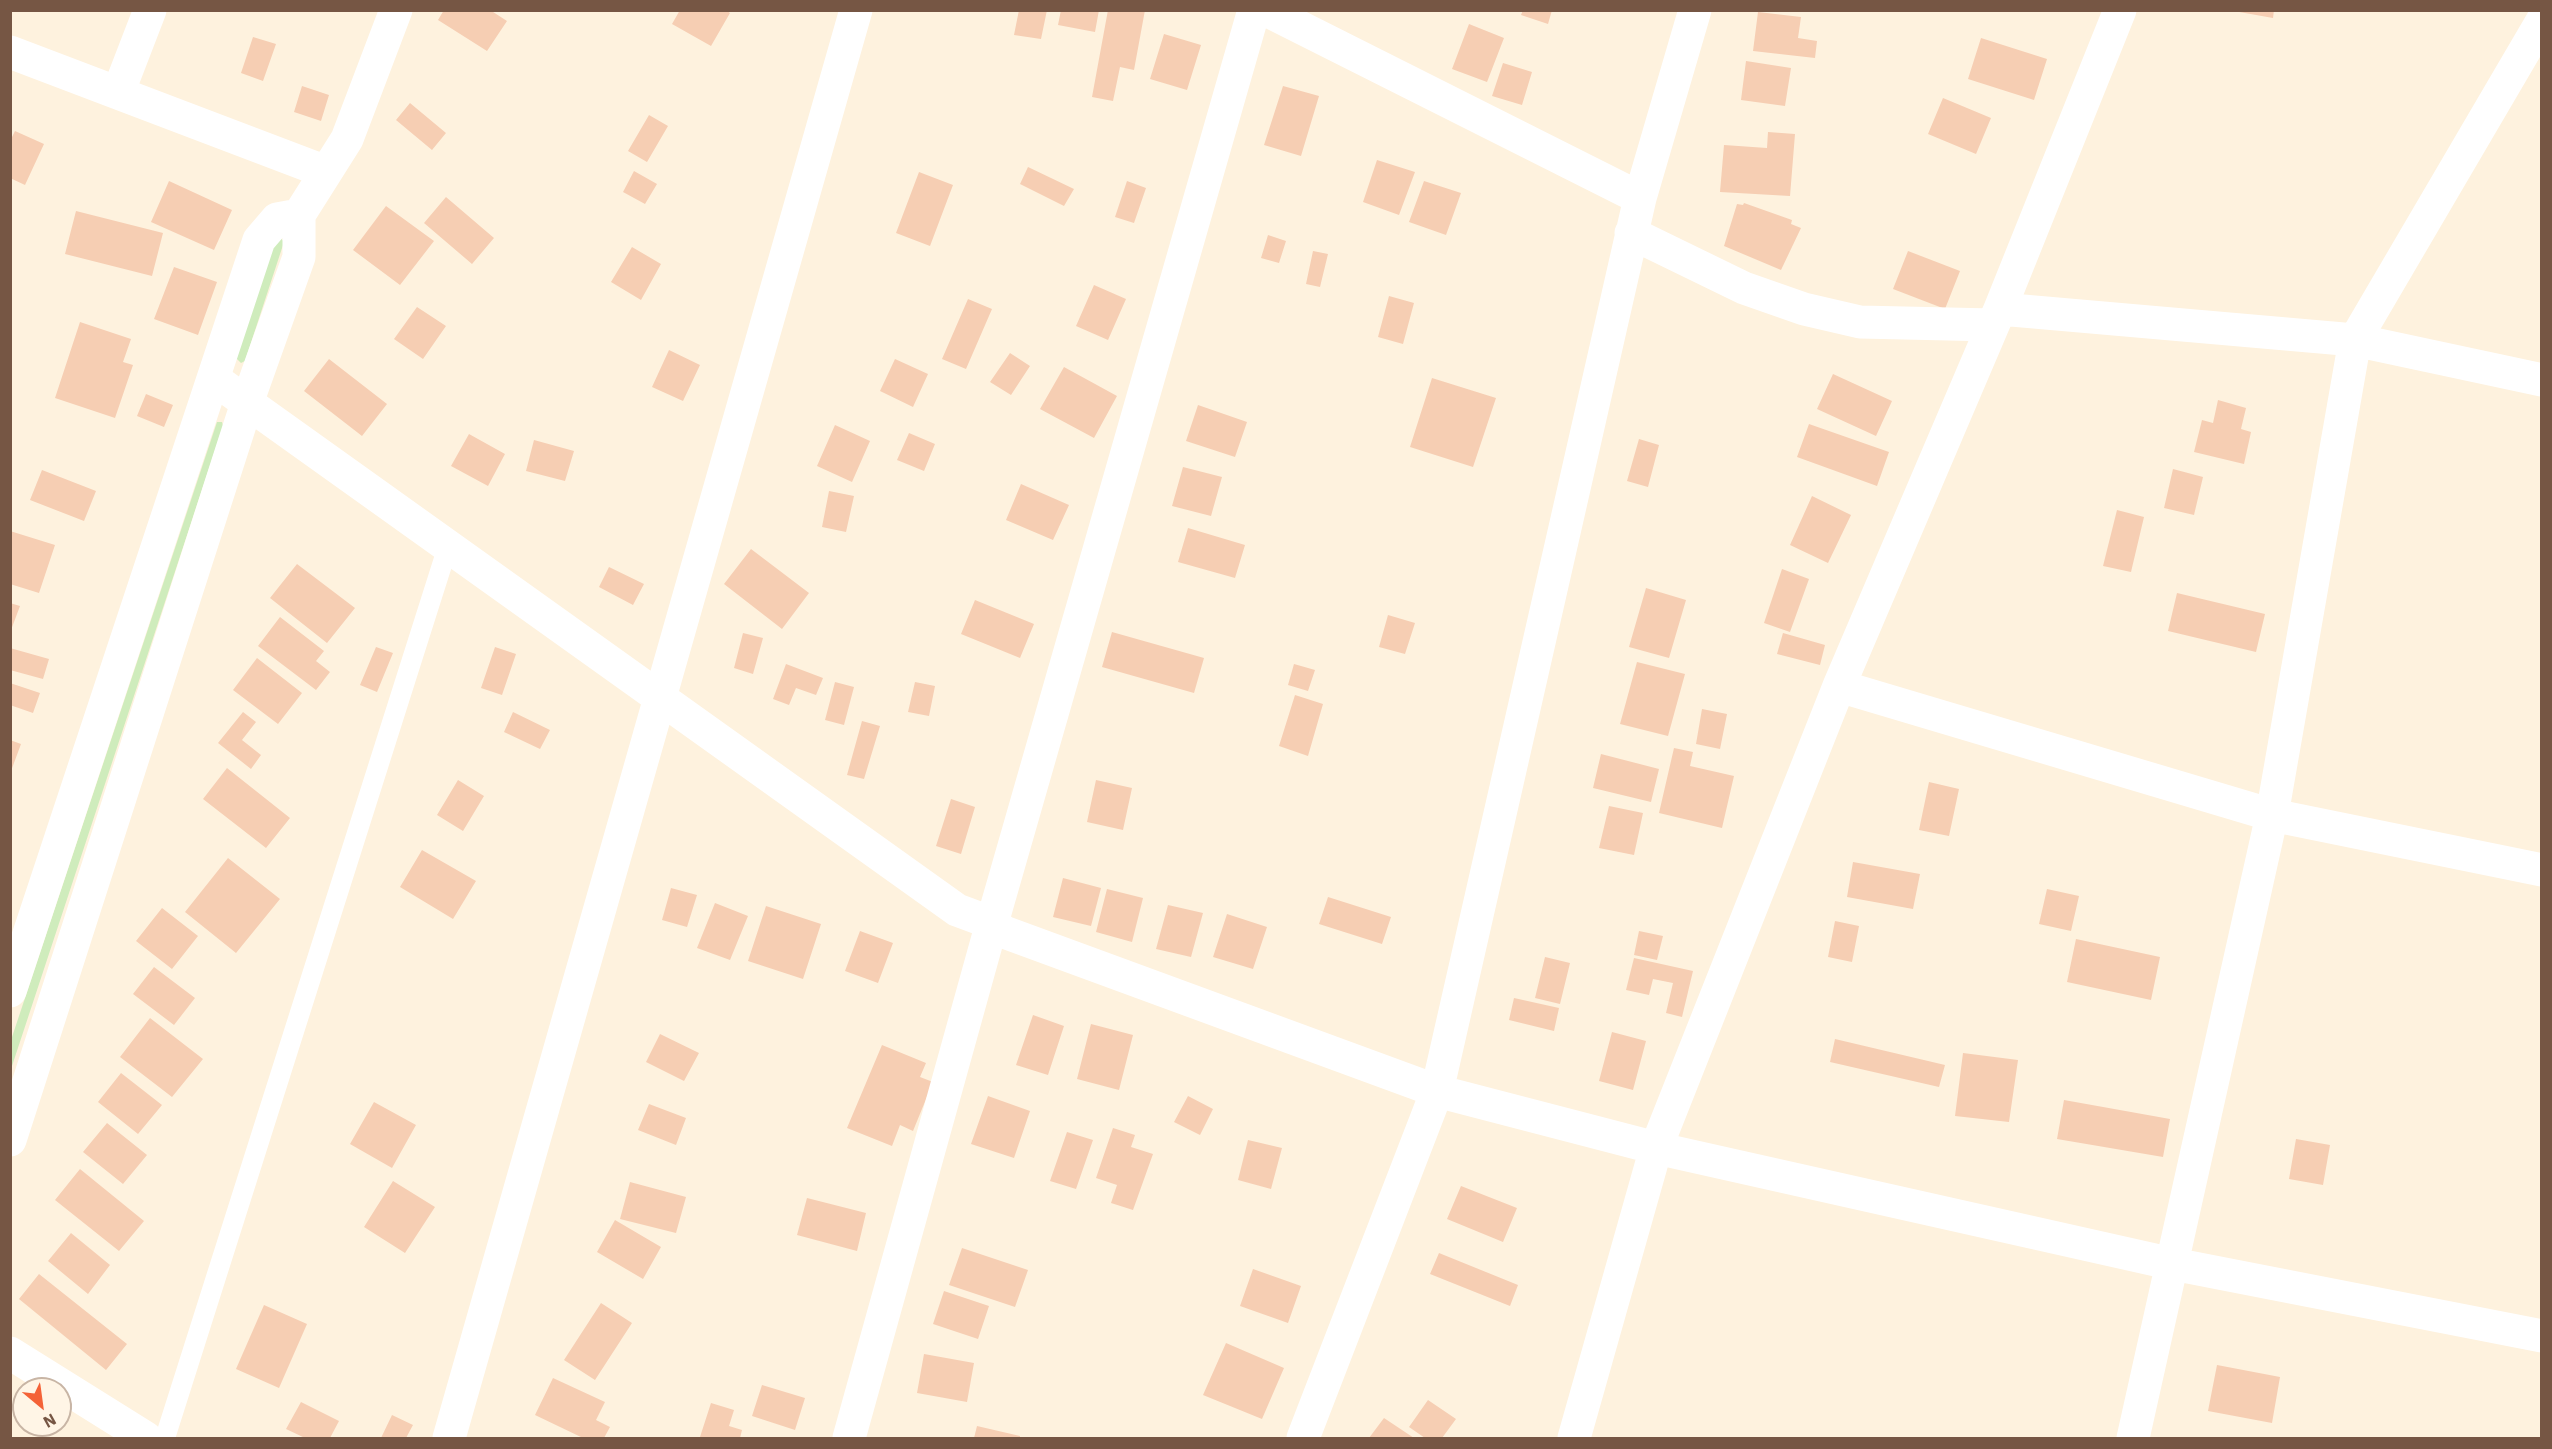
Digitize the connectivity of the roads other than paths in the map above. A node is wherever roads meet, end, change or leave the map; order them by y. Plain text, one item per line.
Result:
1 (150, 10) edge
2 (396, 10) edge
3 (856, 10) edge
4 (1254, 10) edge
5 (1266, 10) edge
6 (1695, 10) edge
7 (2120, 10) edge
8 (2541, 21) edge
9 (10, 52) edge
10 (118, 93) junction
11 (326, 172) junction
12 (1640, 198) junction
13 (299, 215) junction
14 (1631, 233) junction
15 (1997, 317) junction
16 (2355, 340) junction
17 (214, 379) junction
18 (2541, 380) edge
19 (247, 403) junction
20 (448, 546) junction
21 (1839, 686) junction
22 (662, 699) junction
23 (2272, 815) junction
24 (2541, 870) edge
25 (993, 923) junction
26 (10, 991) edge
27 (1437, 1091) junction
28 (10, 1140) edge
29 (1656, 1148) junction
30 (2173, 1264) junction
31 (2541, 1336) edge
32 (10, 1353) edge
33 (146, 1438) edge
34 (165, 1438) edge
35 (449, 1438) edge
36 (849, 1438) edge
37 (1303, 1438) edge
38 (1574, 1438) edge
39 (2133, 1438) edge

1 - 10 street
2 - 11 street
3 - 22 street
4 - 25 street
5 - 12 street
6 - 12 street
7 - 15 street
8 - 16 street
9 - 10 street
10 - 11 street
11 - 13 street
12 - 14 street
13 - 17 street
13 - 19 street
14 - 15 street
14 - 27 street
15 - 16 street
15 - 21 street
16 - 18 street
16 - 23 street
17 - 19 street
17 - 26 street
19 - 20 street
19 - 28 street
20 - 22 street
20 - 34 lane
21 - 23 street
21 - 29 street
22 - 25 street
22 - 35 street
23 - 24 street
23 - 30 street
25 - 27 street
25 - 36 street
27 - 29 street
27 - 37 street
29 - 30 street
29 - 38 street
30 - 31 street
30 - 39 street
32 - 33 street

